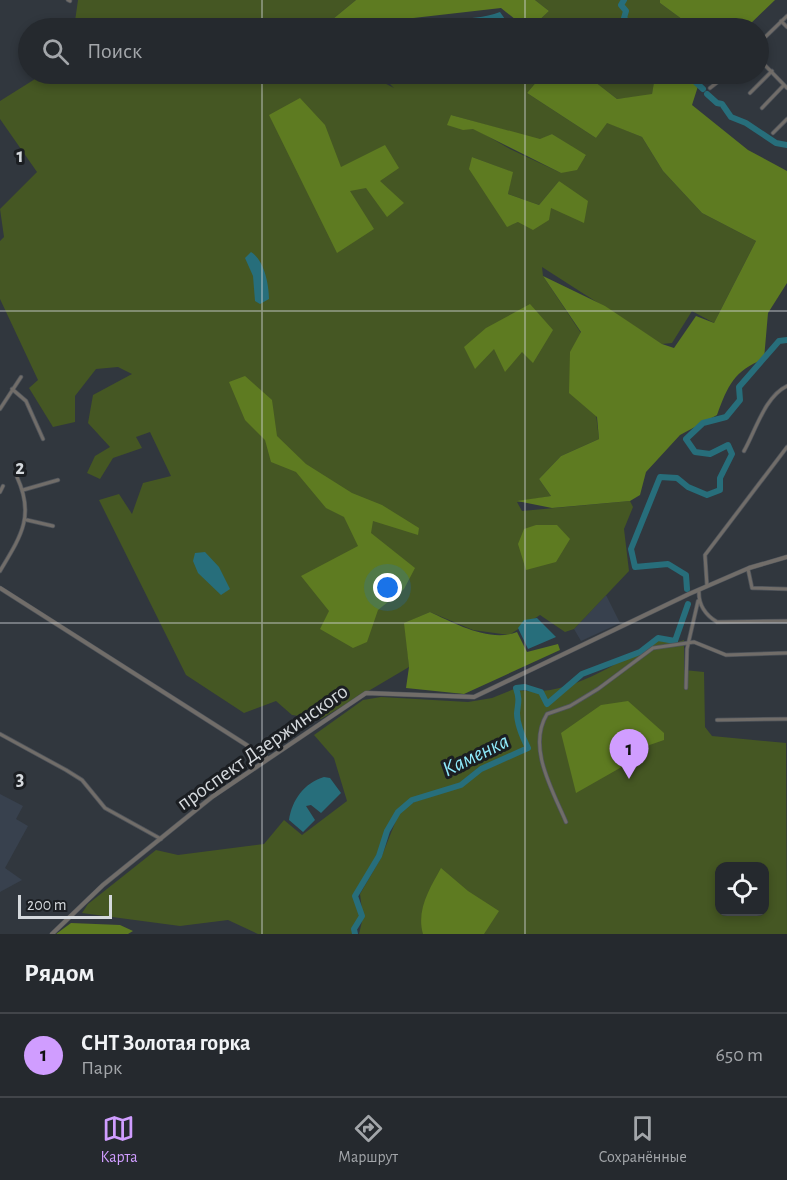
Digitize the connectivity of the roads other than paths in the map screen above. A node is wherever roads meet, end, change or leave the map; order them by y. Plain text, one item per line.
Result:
1 (787, 16) edge
2 (781, 21) junction
3 (787, 27) edge
4 (769, 34) edge
5 (769, 68) edge
6 (772, 71) junction
7 (769, 74) edge
8 (715, 84) edge
9 (759, 84) edge
10 (786, 87) edge
11 (710, 88) dead end
12 (750, 93) dead end
13 (762, 108) dead end
14 (787, 119) edge
15 (773, 133) dead end
16 (21, 377) dead end
17 (787, 386) edge
18 (12, 389) junction
19 (0, 409) edge
20 (43, 439) dead end
21 (787, 447) edge
22 (744, 452) dead end
23 (17, 477) dead end
24 (58, 480) dead end
25 (3, 486) dead end
26 (23, 490) junction
27 (0, 492) edge
28 (27, 520) junction
29 (53, 526) dead end
30 (787, 557) edge
31 (748, 569) junction
32 (0, 571) edge
33 (707, 586) junction
34 (0, 588) edge
35 (787, 589) edge
36 (699, 590) junction
37 (698, 601) junction
38 (787, 621) edge
39 (689, 643) junction
40 (787, 653) edge
41 (686, 688) dead end
42 (787, 719) edge
43 (717, 720) dead end
44 (0, 734) edge
45 (267, 758) junction
46 (566, 822) dead end
47 (161, 839) junction
48 (52, 934) edge

1 - 2 street
2 - 3 street
2 - 4 street
5 - 6 street
6 - 7 street
6 - 10 street
8 - 11 street
9 - 12 street
10 - 13 street
14 - 15 street
16 - 18 street
17 - 22 street
18 - 19 street
18 - 20 street
21 - 33 street
23 - 26 street
24 - 26 street
25 - 27 street
26 - 28 street
28 - 29 street
28 - 32 street
30 - 31 street, проспект Дзержинского
31 - 33 street, проспект Дзержинского
31 - 35 street
33 - 36 street, проспект Дзержинского
34 - 45 street
36 - 37 street
36 - 45 street, проспект Дзержинского
37 - 38 street
37 - 39 street
39 - 40 street
39 - 41 street
39 - 46 street
42 - 43 street
44 - 47 street
45 - 47 street, проспект Дзержинского
47 - 48 street, проспект Дзержинского

